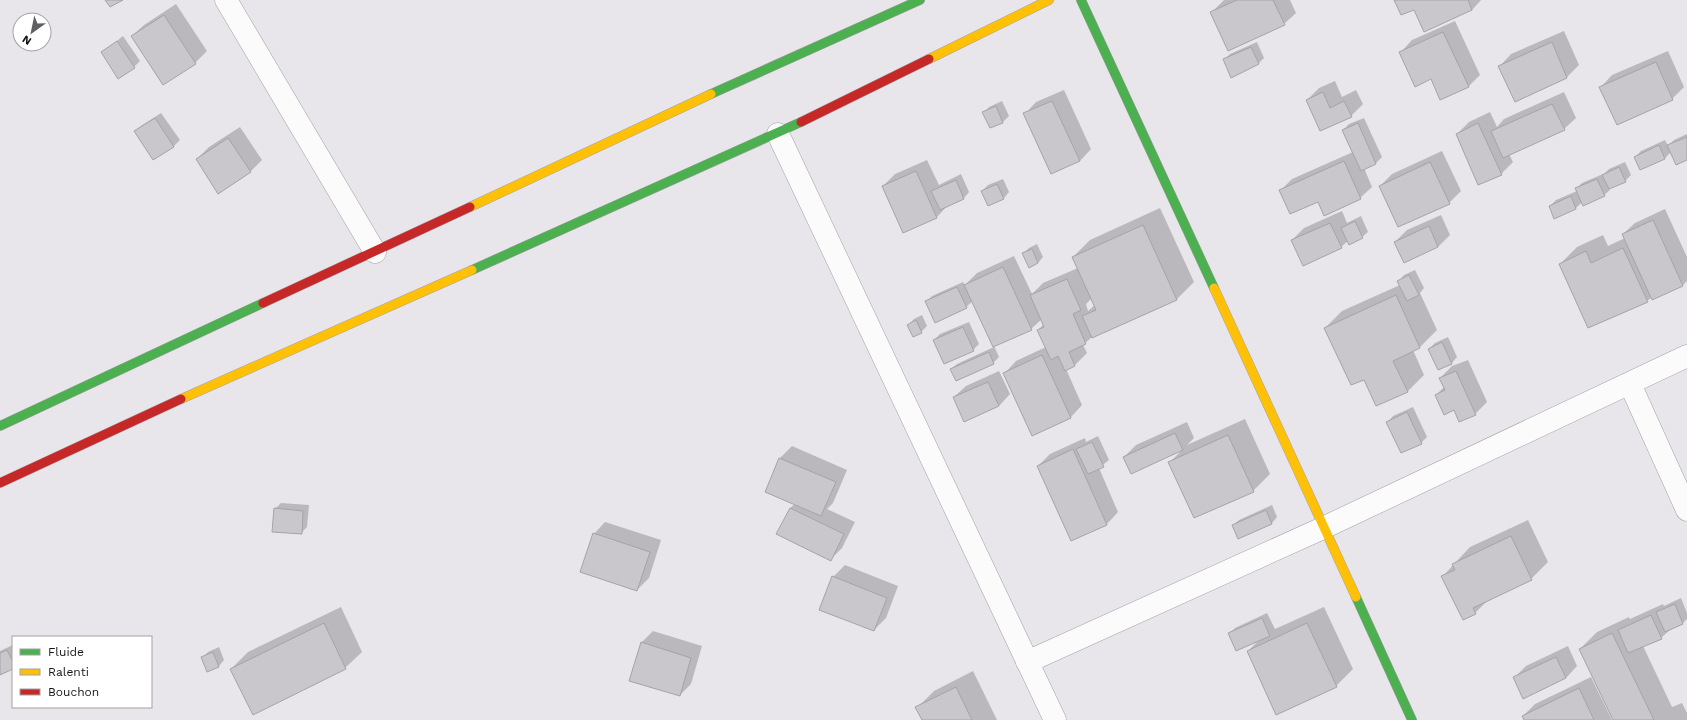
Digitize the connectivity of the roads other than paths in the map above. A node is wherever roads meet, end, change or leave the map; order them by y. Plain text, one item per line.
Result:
1 (226, 0) edge
2 (920, 0) edge
3 (1049, 0) edge
4 (1081, 0) edge
5 (778, 134) junction
6 (375, 252) junction
7 (1687, 356) edge
8 (1630, 384) junction
9 (0, 426) edge
10 (0, 483) edge
11 (1687, 510) edge
12 (1323, 528) junction
13 (1027, 662) junction
14 (1055, 720) edge
15 (1412, 720) edge

1 - 6 street
2 - 6 main road
3 - 5 main road
4 - 12 main road
5 - 10 main road
5 - 13 street
6 - 9 main road
7 - 8 street
8 - 11 street
8 - 12 street
12 - 13 street
12 - 15 main road
13 - 14 street

